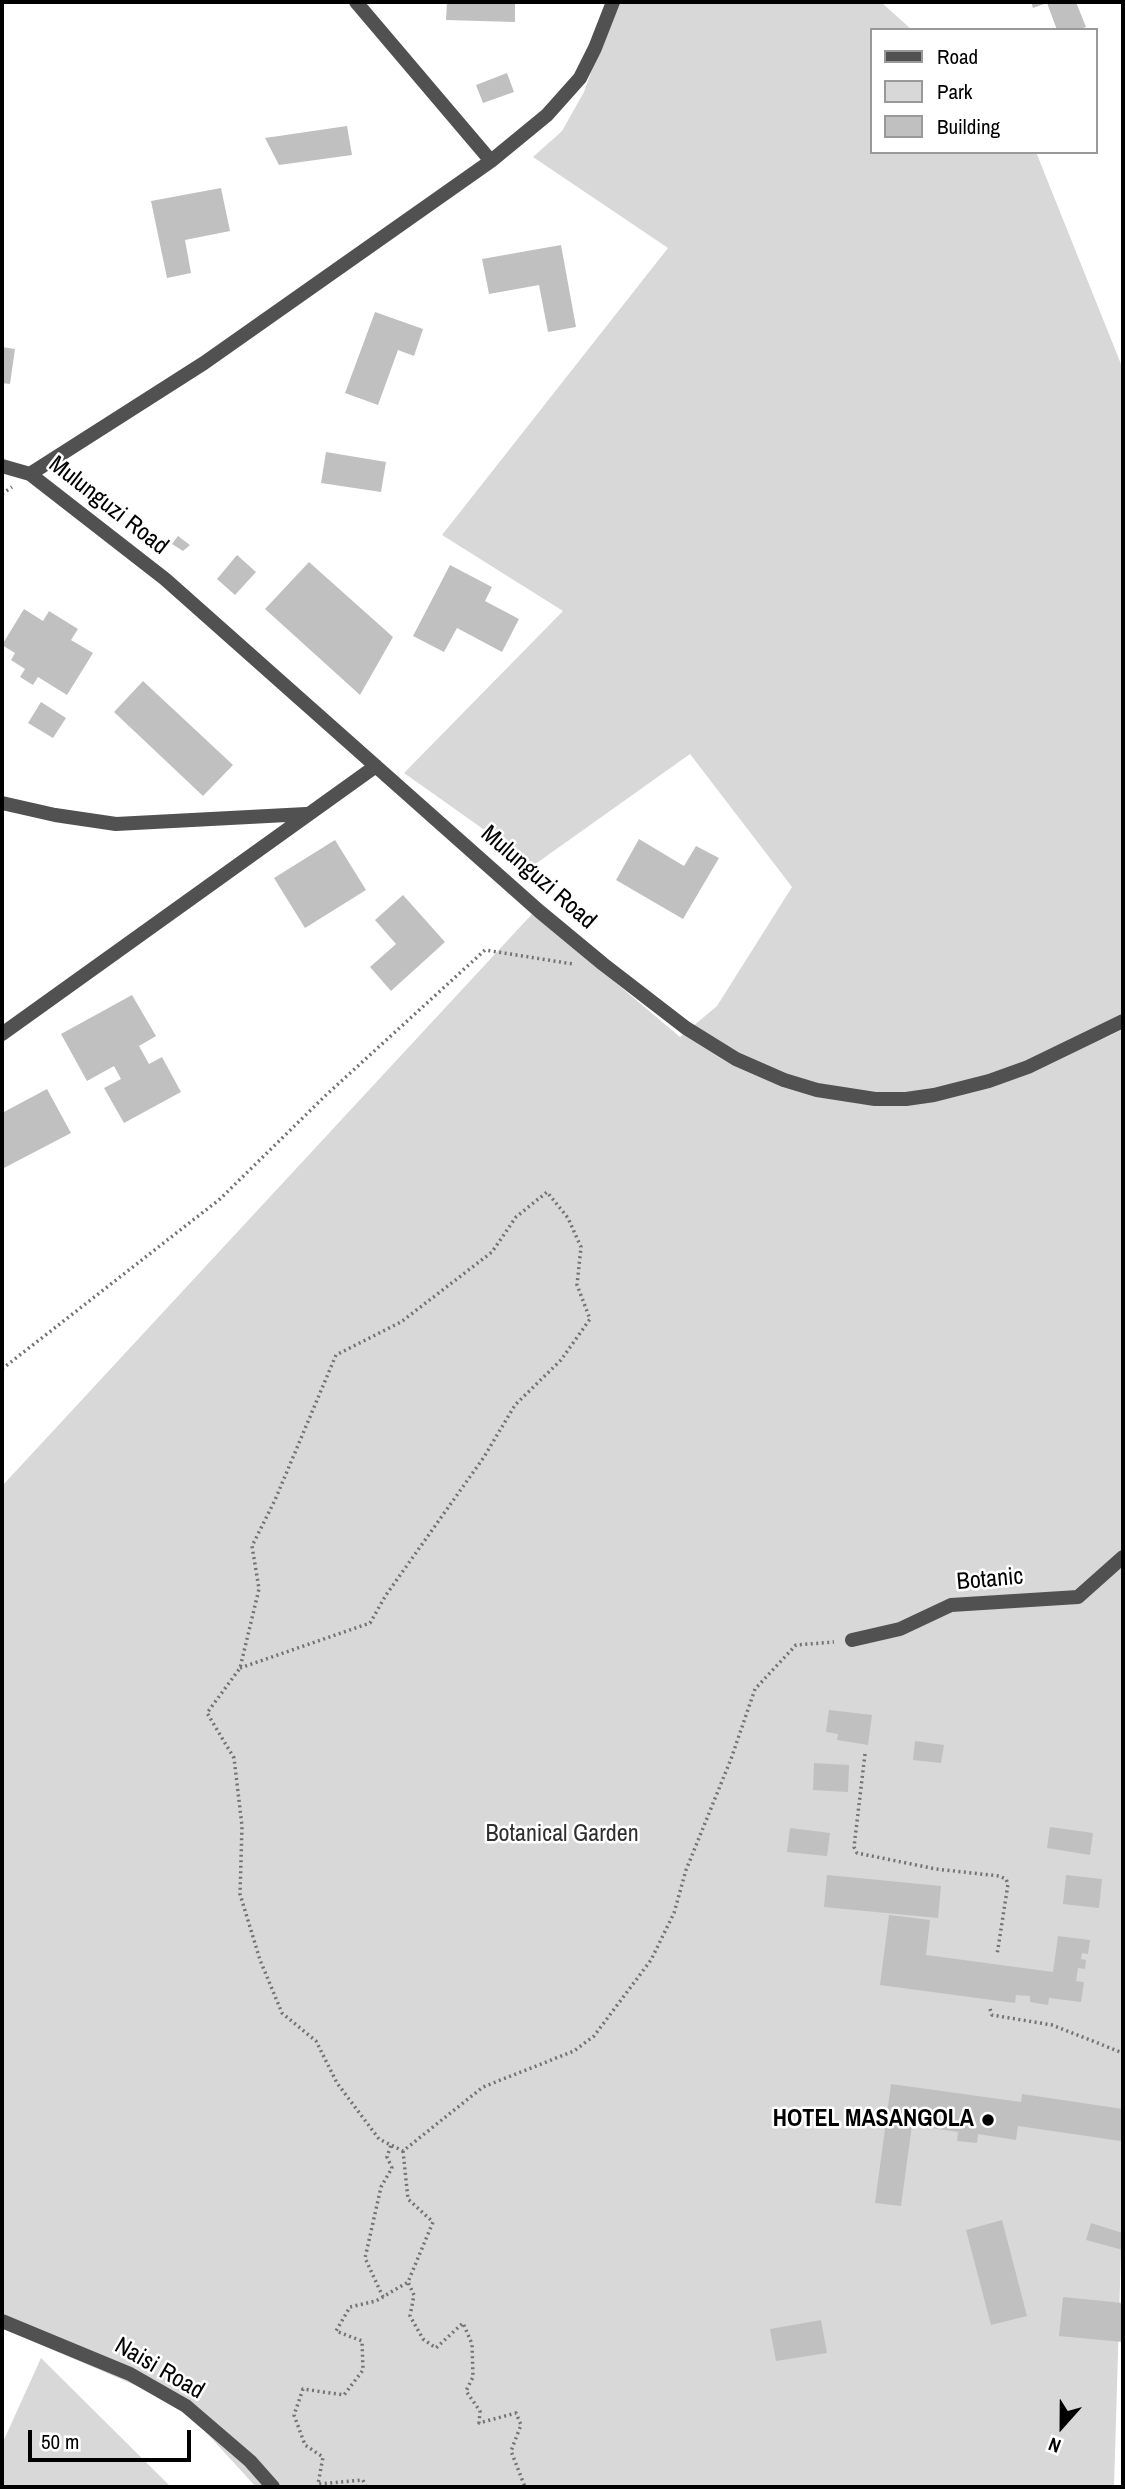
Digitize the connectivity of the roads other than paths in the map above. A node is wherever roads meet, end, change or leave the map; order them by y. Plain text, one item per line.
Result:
1 (356, 2) edge
2 (613, 2) edge
3 (491, 161) junction
4 (2, 466) edge
5 (30, 474) junction
6 (376, 766) junction
7 (2, 803) edge
8 (307, 814) junction
9 (1123, 1021) edge
10 (2, 1034) edge
11 (1123, 1557) edge
12 (852, 1640) road end
13 (2, 2320) edge
14 (273, 2487) edge

1 - 3 street
2 - 3 street
3 - 5 street
4 - 5 street, Mulunguzi Road
5 - 6 street, Mulunguzi Road
6 - 8 street
6 - 9 street, Mulunguzi Road
7 - 8 street
8 - 10 street
11 - 12 street, Botanic
13 - 14 street, Naisi Road

